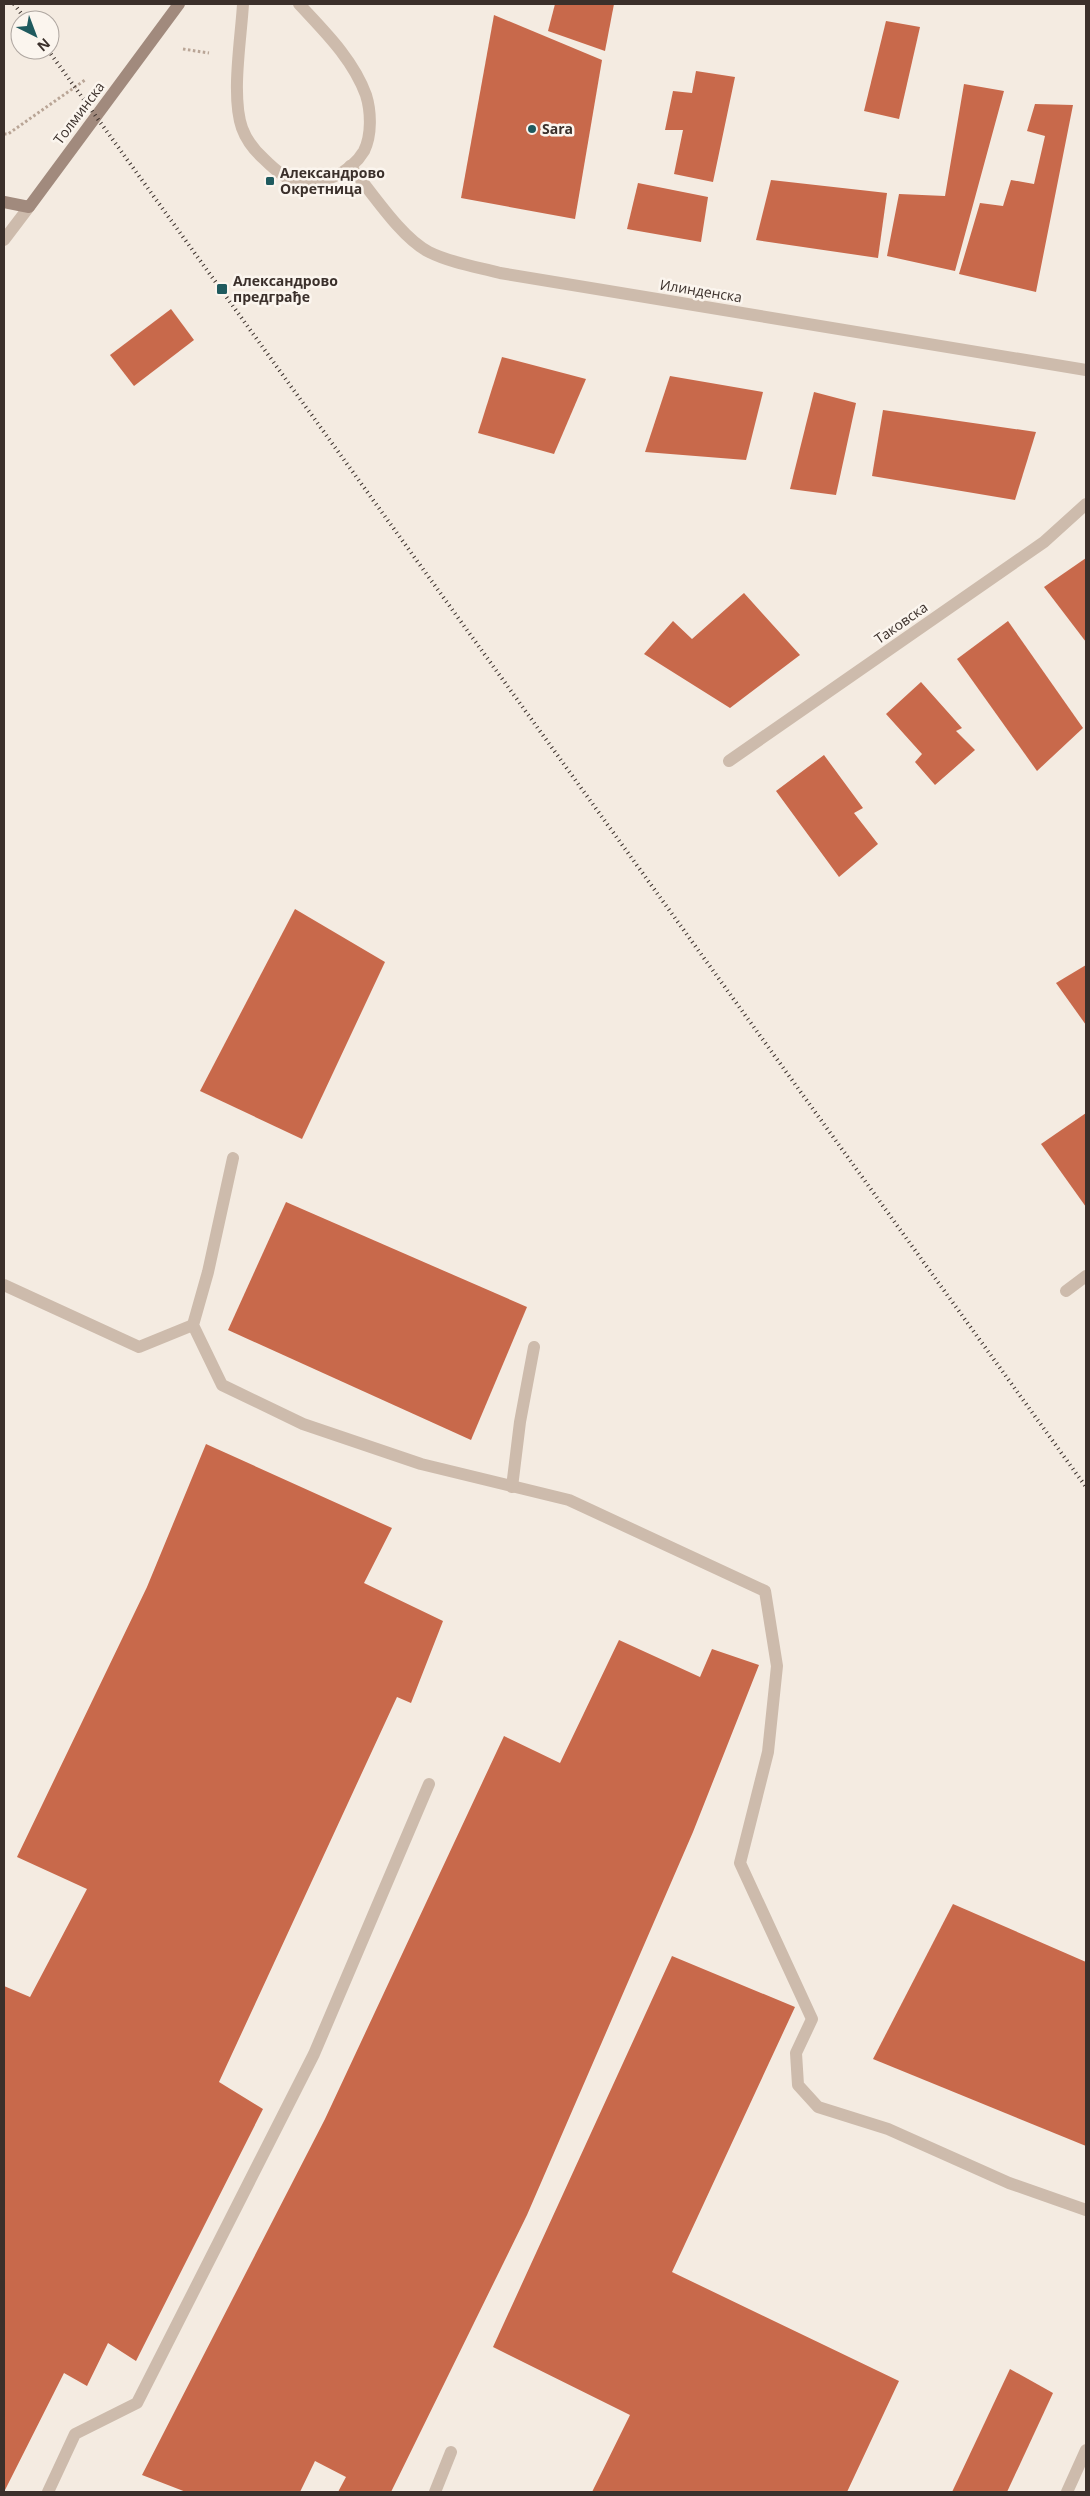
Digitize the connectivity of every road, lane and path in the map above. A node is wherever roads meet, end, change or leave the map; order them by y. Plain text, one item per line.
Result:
1 (179, 4) edge
2 (243, 4) edge
3 (299, 4) edge
4 (350, 166) junction
5 (4, 202) edge
6 (29, 207) junction
7 (4, 240) edge
8 (1086, 370) edge
9 (1086, 504) edge
10 (728, 761) dead end
11 (233, 1158) dead end
12 (1086, 1276) edge
13 (4, 1285) edge
14 (1066, 1291) dead end
15 (193, 1325) junction
16 (534, 1346) dead end
17 (512, 1486) junction
18 (429, 1784) dead end
19 (1086, 2210) edge
20 (1086, 2450) edge
21 (452, 2452) dead end
22 (48, 2492) edge
23 (435, 2492) edge
24 (1067, 2492) edge

1 - 6 street, Толминска
2 - 4 street
3 - 4 street
4 - 8 street, Илинденска
5 - 6 street
6 - 7 street, Толминска
9 - 10 street, Таковска
11 - 15 street
12 - 14 street
13 - 15 street
15 - 17 street
16 - 17 street
17 - 19 street
18 - 22 street
20 - 24 street
21 - 23 street

